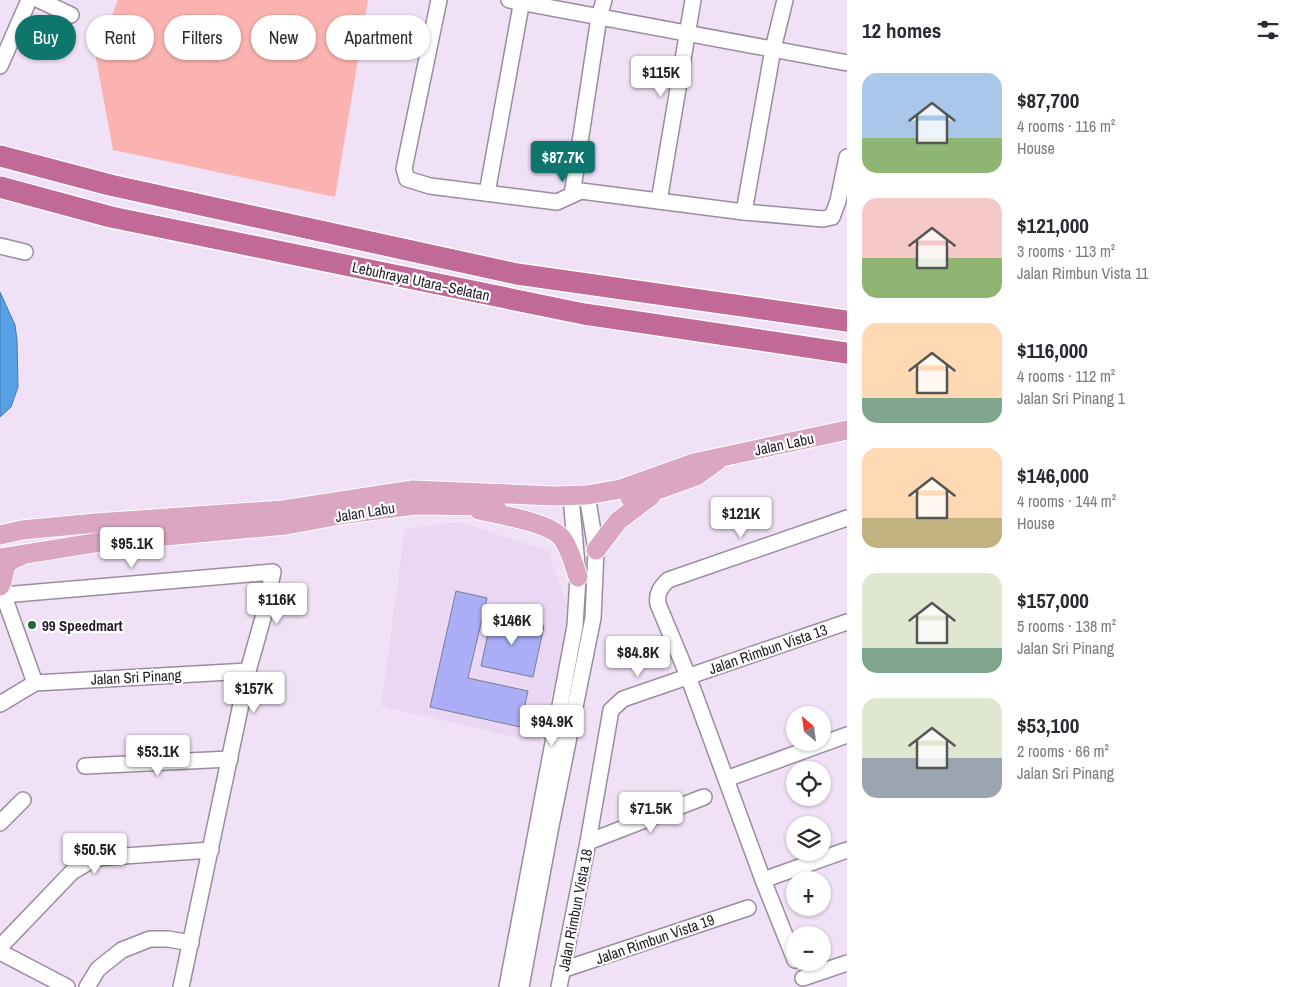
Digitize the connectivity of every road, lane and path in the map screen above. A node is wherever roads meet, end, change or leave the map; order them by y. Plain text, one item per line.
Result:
1 (29, 0) edge
2 (39, 0) edge
3 (439, 0) edge
4 (604, 0) edge
5 (693, 0) edge
6 (785, 0) edge
7 (517, 1) edge
8 (71, 15) dead end
9 (599, 17) junction
10 (688, 33) junction
11 (774, 49) junction
12 (847, 63) edge
13 (0, 66) edge
14 (0, 156) edge
15 (847, 157) edge
16 (0, 187) edge
17 (487, 193) junction
18 (572, 195) junction
19 (659, 201) junction
20 (744, 212) junction
21 (0, 246) edge
22 (25, 252) dead end
23 (847, 321) edge
24 (847, 353) edge
25 (847, 430) edge
26 (722, 458) junction
27 (660, 489) junction
28 (580, 501) junction
29 (459, 506) junction
30 (847, 518) edge
31 (0, 535) edge
32 (596, 550) junction
33 (31, 554) junction
34 (0, 558) edge
35 (578, 577) junction
36 (1, 590) edge
37 (847, 622) edge
38 (248, 671) junction
39 (688, 676) junction
40 (35, 683) junction
41 (0, 704) edge
42 (562, 734) junction
43 (847, 735) edge
44 (230, 759) junction
45 (86, 766) dead end
46 (726, 779) junction
47 (704, 797) dead end
48 (23, 800) dead end
49 (0, 823) edge
50 (588, 842) junction
51 (211, 850) junction
52 (847, 850) edge
53 (762, 880) junction
54 (748, 908) dead end
55 (786, 937) edge
56 (191, 943) junction
57 (0, 946) edge
58 (0, 952) edge
59 (847, 963) edge
60 (562, 970) junction
61 (800, 971) edge
62 (805, 983) edge
63 (67, 987) edge
64 (88, 987) edge
65 (181, 987) edge
66 (507, 987) edge
67 (521, 987) edge
68 (559, 987) edge

1 - 13 street
2 - 8 street
3 - 17 street
4 - 9 street
5 - 10 street
6 - 11 street
7 - 9 street
7 - 17 street
9 - 10 street
9 - 18 street
10 - 11 street
10 - 19 street
11 - 12 street
11 - 20 street
14 - 23 highway, Lebuhraya Utara–Selatan
15 - 20 street
16 - 24 highway, Lebuhraya Utara–Selatan
17 - 18 street
18 - 19 street
19 - 20 street
21 - 22 street
25 - 26 main road, Jalan Labu
26 - 27 main road, Jalan Labu
26 - 28 main road, Jalan Labu
27 - 28 main road, Jalan Labu
27 - 32 main road
28 - 29 main road, Jalan Labu
28 - 31 main road, Jalan Labu
28 - 32 street
28 - 35 street
29 - 33 main road, Jalan Labu
29 - 35 main road
30 - 39 street
32 - 42 street
33 - 34 main road, Jalan Labu
33 - 36 main road
35 - 42 street
36 - 38 street
36 - 40 street
37 - 39 street, Jalan Rimbun Vista 13
38 - 40 street, Jalan Sri Pinang
38 - 44 street
39 - 46 street
39 - 50 street, Jalan Rimbun Vista 18
40 - 41 street, Jalan Sri Pinang
42 - 66 street
42 - 67 street
43 - 46 street
44 - 45 street
44 - 51 street
46 - 53 street
47 - 50 street
48 - 49 street
50 - 60 street, Jalan Rimbun Vista 18
51 - 56 street
51 - 57 street
52 - 53 street
53 - 55 street
54 - 60 street, Jalan Rimbun Vista 19
56 - 64 street
56 - 65 street
58 - 63 street
59 - 62 street
60 - 68 street, Jalan Rimbun Vista 18
61 - 62 street

